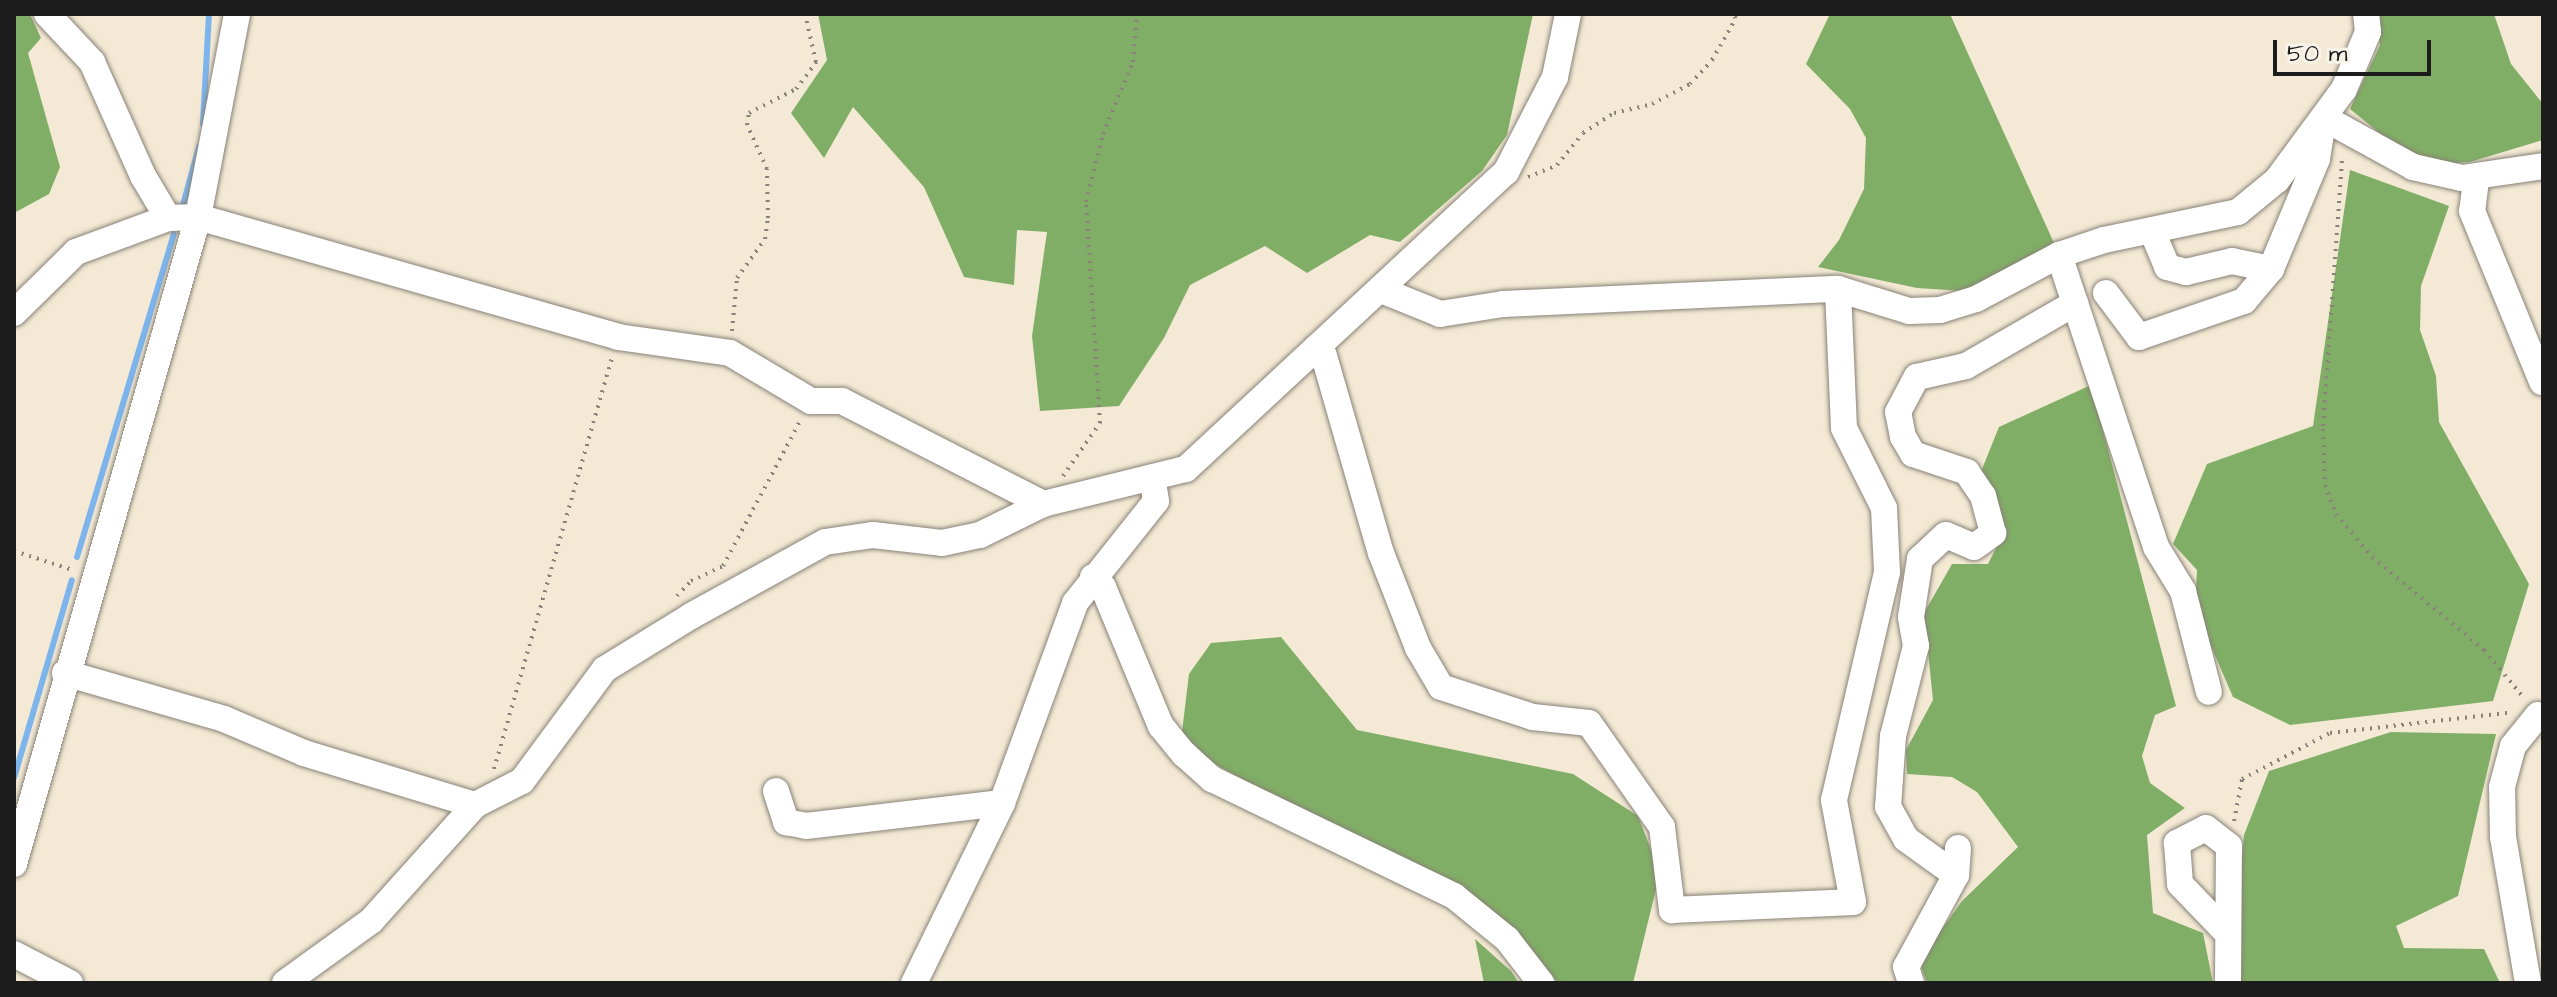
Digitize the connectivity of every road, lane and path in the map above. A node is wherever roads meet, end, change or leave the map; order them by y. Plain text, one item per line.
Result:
1 (47, 14) edge
2 (237, 14) edge
3 (805, 14) edge
4 (1137, 14) edge
5 (1568, 14) edge
6 (1733, 14) edge
7 (2366, 14) edge
8 (2324, 118) junction
9 (2543, 166) edge
10 (1506, 172) junction
11 (2476, 180) junction
12 (198, 217) junction
13 (168, 218) junction
14 (2152, 231) junction
15 (2059, 255) junction
16 (2271, 269) junction
17 (1838, 289) junction
18 (1381, 290) junction
19 (2106, 293) dead end
20 (2075, 303) junction
21 (14, 313) edge
22 (618, 337) junction
23 (1316, 348) junction
24 (730, 353) junction
25 (2542, 382) edge
26 (811, 401) junction
27 (1152, 477) junction
28 (1043, 504) junction
29 (14, 551) edge
30 (93, 576) junction
31 (1093, 577) junction
32 (674, 600) dead end
33 (65, 673) junction
34 (2209, 692) dead end
35 (2538, 715) junction
36 (776, 791) dead end
37 (485, 800) junction
38 (1002, 803) junction
39 (2229, 846) junction
40 (1958, 848) dead end
41 (14, 864) edge
42 (1956, 875) junction
43 (2228, 934) junction
44 (14, 954) edge
45 (70, 983) edge
46 (285, 983) edge
47 (914, 983) edge
48 (1541, 983) edge
49 (1911, 983) edge
50 (2228, 983) edge
51 (2528, 983) edge

1 - 13 street
2 - 12 street
3 - 24 path
4 - 28 path
5 - 10 street
6 - 10 path
7 - 8 street
8 - 11 street
8 - 14 street
8 - 16 street
8 - 35 path
9 - 11 street
10 - 18 street
11 - 25 street
12 - 13 street
12 - 22 street
12 - 30 street
13 - 21 street
14 - 15 street
14 - 16 street
15 - 17 street
15 - 20 street
16 - 19 street
17 - 18 street
17 - 23 street
18 - 23 street
20 - 34 street
20 - 42 street
22 - 24 street
22 - 37 path
23 - 27 street
24 - 26 street
26 - 28 street
26 - 32 path
27 - 28 street
27 - 31 street
28 - 37 street
29 - 30 path
30 - 33 street
31 - 38 street
31 - 48 street
33 - 37 street
33 - 41 street
35 - 39 path
35 - 51 street
36 - 38 street
37 - 46 street
38 - 47 street
39 - 43 street
39 - 43 street
40 - 42 street
42 - 49 street
43 - 50 street
44 - 45 street

